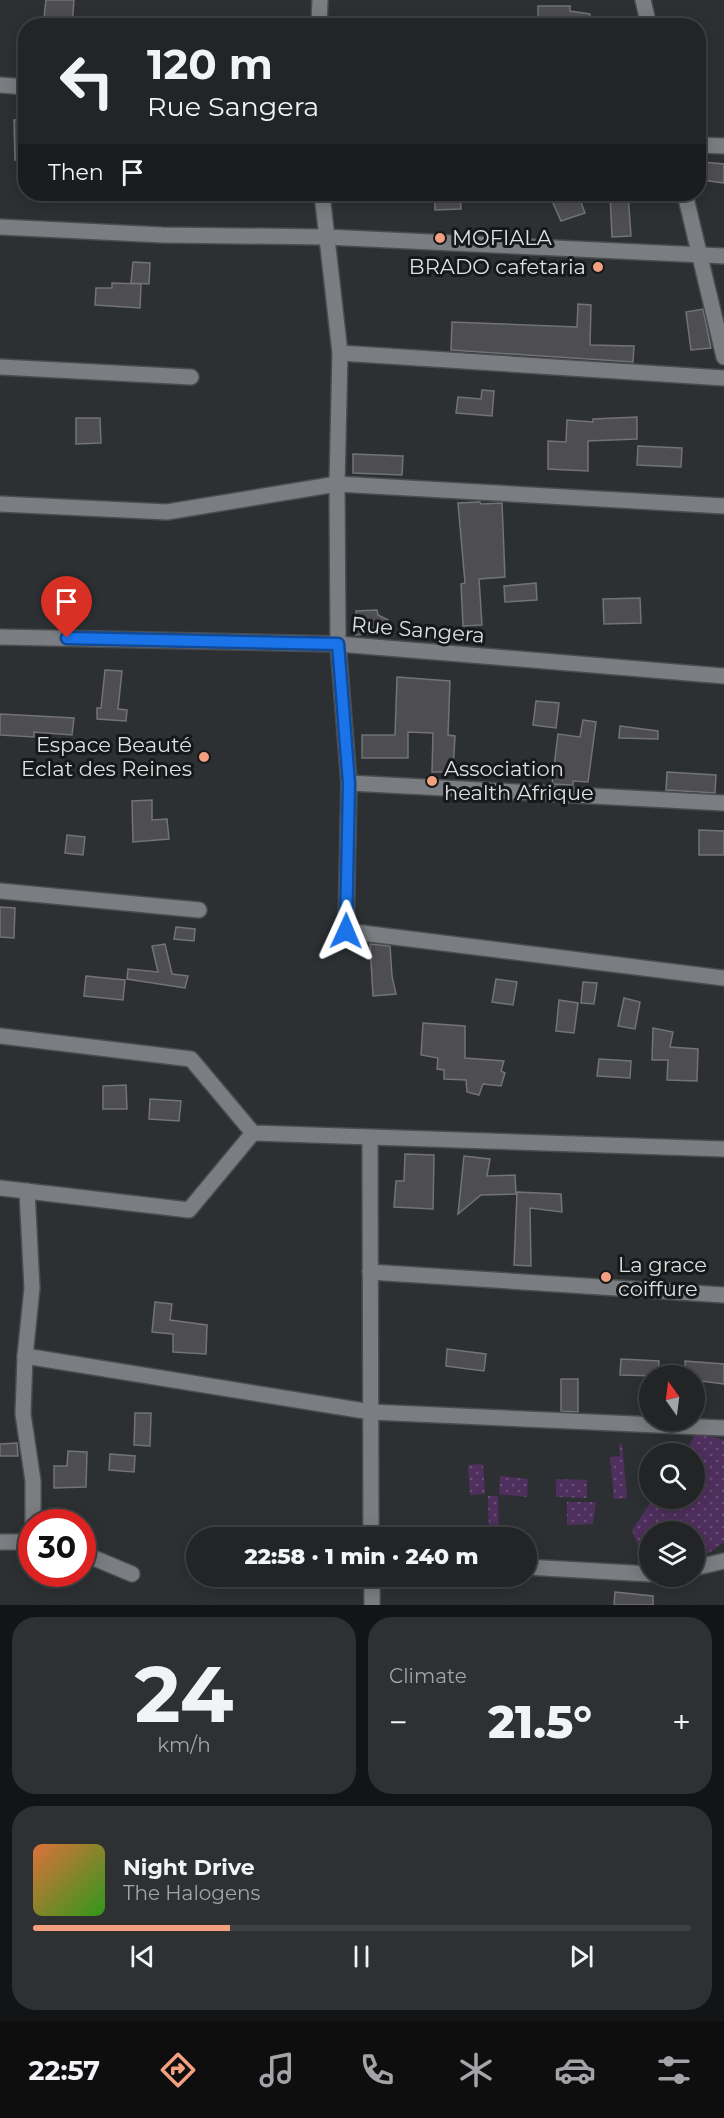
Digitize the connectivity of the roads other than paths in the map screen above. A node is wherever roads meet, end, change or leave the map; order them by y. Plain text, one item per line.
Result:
1 (320, 0) edge
2 (643, 0) edge
3 (320, 18) edge
4 (647, 18) edge
5 (0, 85) edge
6 (18, 86) edge
7 (706, 145) edge
8 (724, 146) edge
9 (323, 201) edge
10 (687, 201) edge
11 (0, 227) edge
12 (326, 237) junction
13 (698, 255) junction
14 (724, 256) edge
15 (340, 353) junction
16 (724, 357) edge
17 (0, 367) edge
18 (192, 377) dead end
19 (724, 378) edge
20 (337, 484) junction
21 (0, 504) edge
22 (724, 506) edge
23 (0, 637) edge
24 (338, 644) junction
25 (724, 676) edge
26 (349, 783) junction
27 (724, 803) edge
28 (0, 891) edge
29 (199, 910) dead end
30 (724, 978) edge
31 (0, 1036) edge
32 (253, 1133) junction
33 (370, 1139) junction
34 (724, 1149) edge
35 (0, 1188) edge
36 (27, 1191) junction
37 (370, 1272) junction
38 (724, 1295) edge
39 (25, 1356) junction
40 (371, 1412) junction
41 (724, 1428) edge
42 (33, 1509) edge
43 (371, 1527) edge
44 (0, 1542) edge
45 (18, 1542) edge
46 (96, 1559) edge
47 (724, 1562) edge
48 (705, 1566) edge
49 (537, 1568) edge
50 (639, 1573) edge
51 (132, 1574) dead end
52 (372, 1587) edge
53 (372, 1605) edge

1 - 3 street
2 - 4 street
5 - 6 street
7 - 8 street
9 - 12 street
10 - 13 street
11 - 12 street
12 - 13 street
12 - 15 street
13 - 14 street
13 - 16 street
15 - 19 street
15 - 20 street
17 - 18 street
20 - 21 street
20 - 22 street
20 - 24 street
23 - 24 street, Rue Sangera
24 - 25 street, Rue Sangera
24 - 26 street
26 - 27 street
26 - 30 street
28 - 29 street
31 - 32 street
32 - 33 street
32 - 36 street
33 - 34 street
33 - 37 street
35 - 36 street
36 - 39 street
37 - 38 street
37 - 40 street
39 - 40 street
39 - 42 street
40 - 41 street
40 - 43 street
44 - 45 street
46 - 51 street
47 - 48 street
49 - 50 street
52 - 53 street

